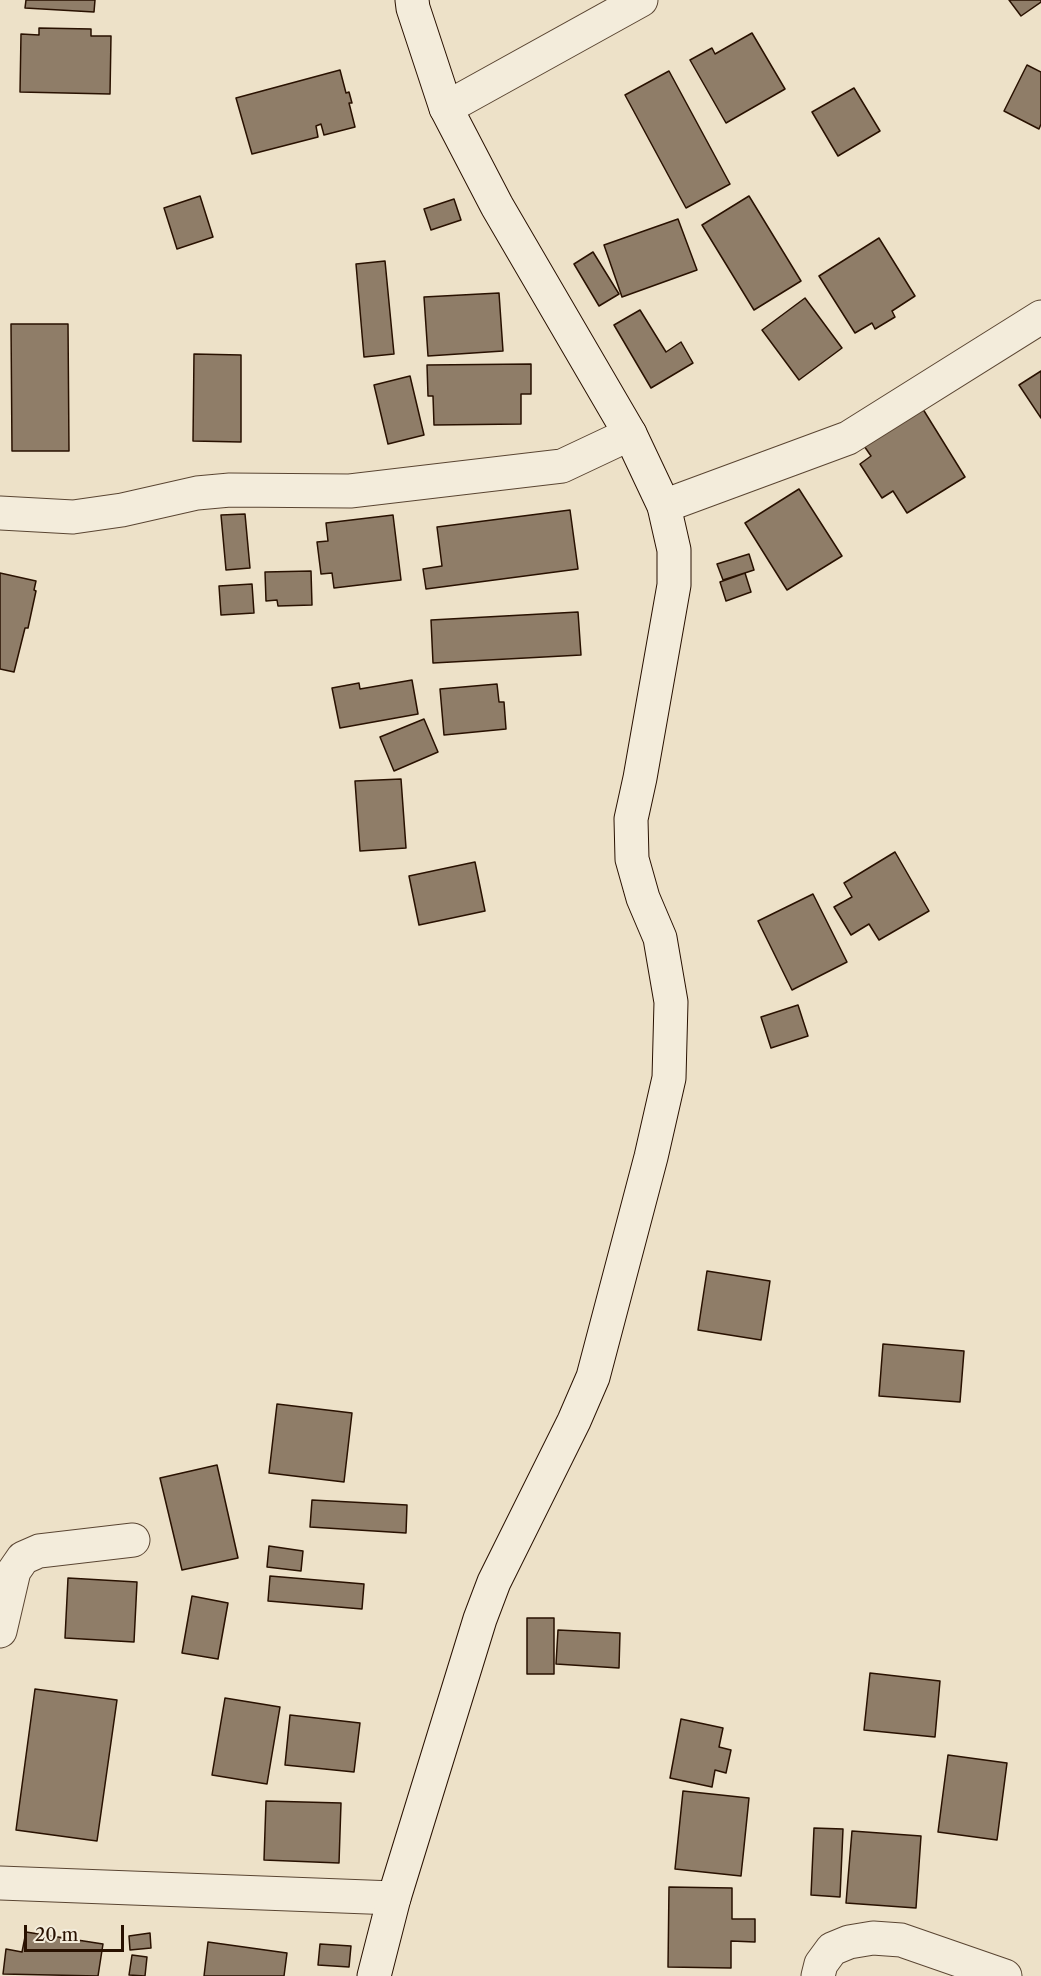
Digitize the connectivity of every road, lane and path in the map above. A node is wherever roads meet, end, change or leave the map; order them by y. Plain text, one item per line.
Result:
1 (412, 0) edge
2 (641, 0) edge
3 (446, 108) junction
4 (1041, 317) edge
5 (630, 434) junction
6 (664, 506) junction
7 (0, 513) edge
8 (133, 1540) dead end
9 (0, 1630) edge
10 (0, 1883) edge
11 (394, 1898) junction
12 (374, 1976) edge
13 (818, 1976) edge
14 (1005, 1976) edge

1 - 3 street
2 - 3 street
3 - 5 street
4 - 6 street
5 - 6 street
5 - 7 street
6 - 11 street
8 - 9 street
10 - 11 street
11 - 12 street
13 - 14 street

